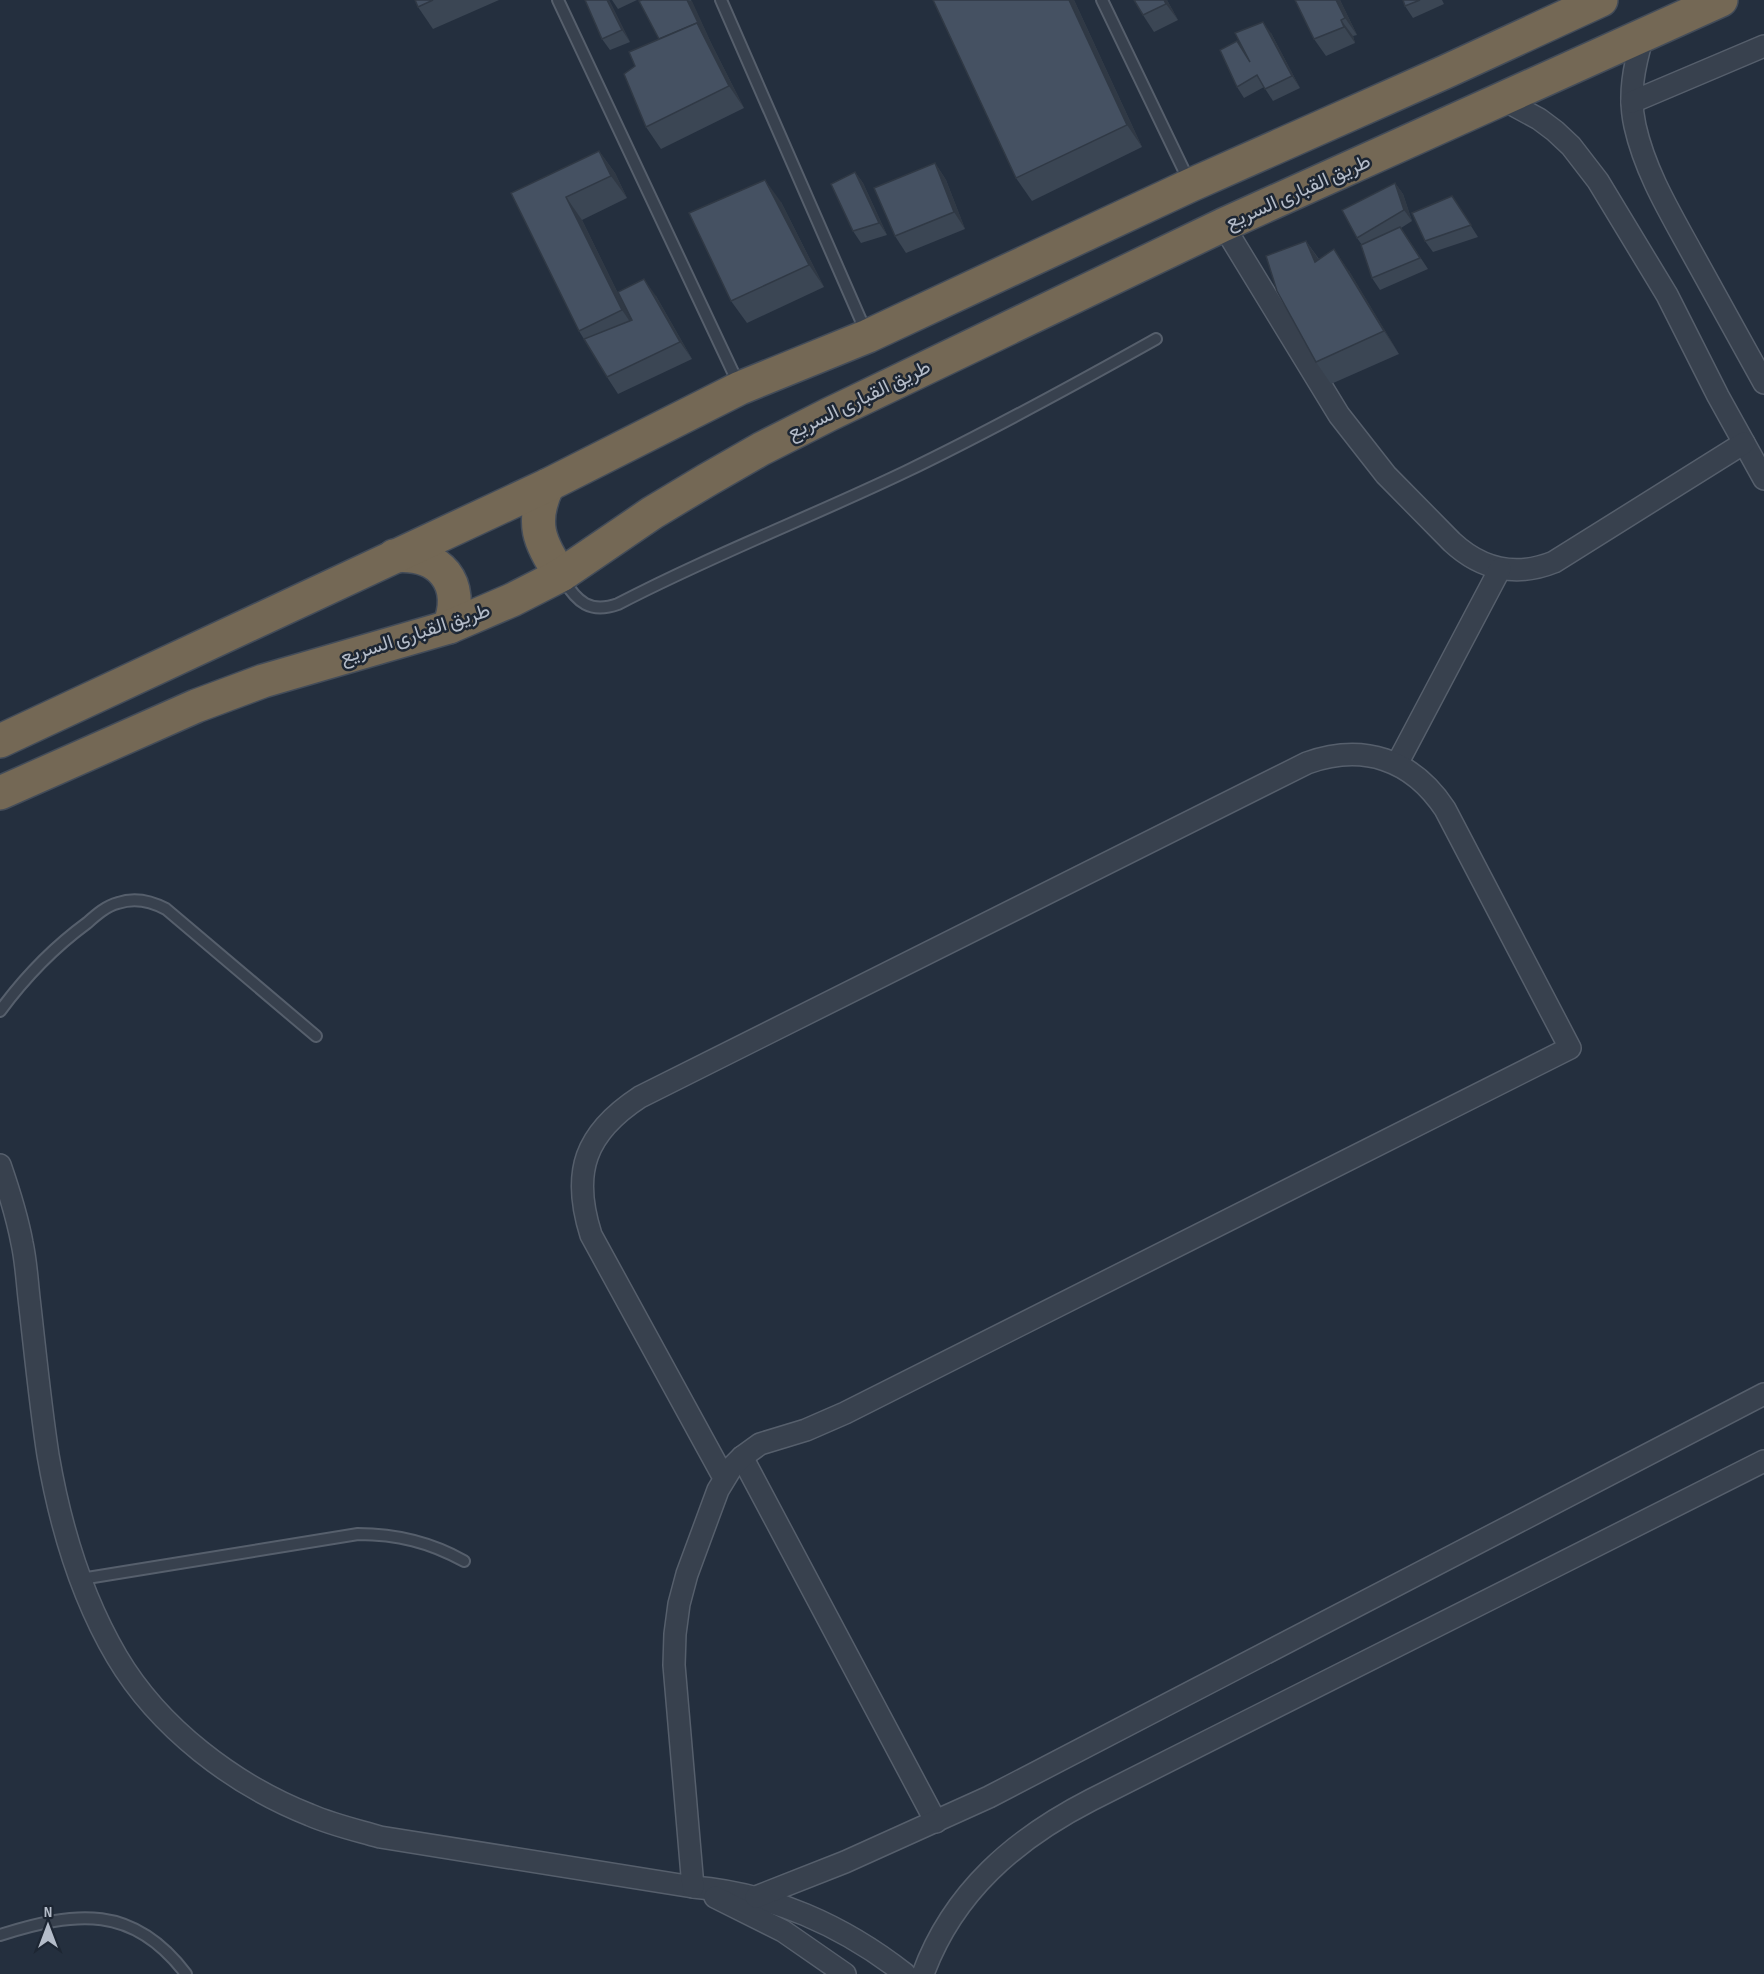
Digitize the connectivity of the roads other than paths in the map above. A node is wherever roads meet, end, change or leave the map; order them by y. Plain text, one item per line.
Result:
1 (558, 0) edge
2 (722, 0) edge
3 (1102, 0) edge
4 (1560, 0) edge
5 (1601, 0) edge
6 (1721, 0) edge
7 (1644, 36) junction
8 (1764, 46) edge
9 (1445, 72) junction
10 (1504, 100) junction
11 (1632, 102) junction
12 (1191, 185) junction
13 (1223, 225) junction
14 (868, 336) junction
15 (1156, 339) dead end
16 (1764, 383) edge
17 (740, 388) junction
18 (1744, 443) junction
19 (1764, 479) edge
20 (548, 484) junction
21 (394, 556) junction
22 (1500, 569) junction
23 (561, 575) junction
24 (449, 627) junction
25 (0, 741) edge
26 (1397, 764) junction
27 (0, 793) edge
28 (0, 1011) edge
29 (316, 1036) dead end
30 (0, 1165) edge
31 (1764, 1394) edge
32 (742, 1457) junction
33 (1764, 1461) edge
34 (724, 1478) junction
35 (464, 1561) dead end
36 (81, 1579) junction
37 (936, 1822) junction
38 (693, 1887) junction
39 (756, 1897) junction
40 (0, 1935) edge
41 (186, 1974) edge
42 (845, 1974) edge
43 (905, 1974) edge
44 (923, 1974) edge

1 - 17 lane
2 - 14 lane
3 - 12 lane
4 - 9 highway
5 - 9 highway
6 - 7 highway, طريق القبارى السريع
7 - 10 highway, طريق القبارى السريع
7 - 11 street
8 - 11 street
9 - 12 highway
10 - 13 highway, طريق القبارى السريع
10 - 18 street
11 - 16 street
12 - 14 highway
13 - 22 street
13 - 23 highway, طريق القبارى السريع
14 - 17 highway
15 - 23 lane
17 - 20 highway
18 - 19 street
18 - 22 street
20 - 21 highway
20 - 23 highway
21 - 24 highway
21 - 25 highway
22 - 26 street
23 - 24 highway, طريق القبارى السريع
24 - 27 highway, طريق القبارى السريع
26 - 32 street
26 - 34 street
28 - 29 lane
30 - 36 street
31 - 37 street
32 - 34 street
32 - 37 street
33 - 44 street
34 - 38 street
35 - 36 lane
36 - 38 street
37 - 39 street
38 - 39 street
38 - 42 street
39 - 43 street
40 - 41 lane

